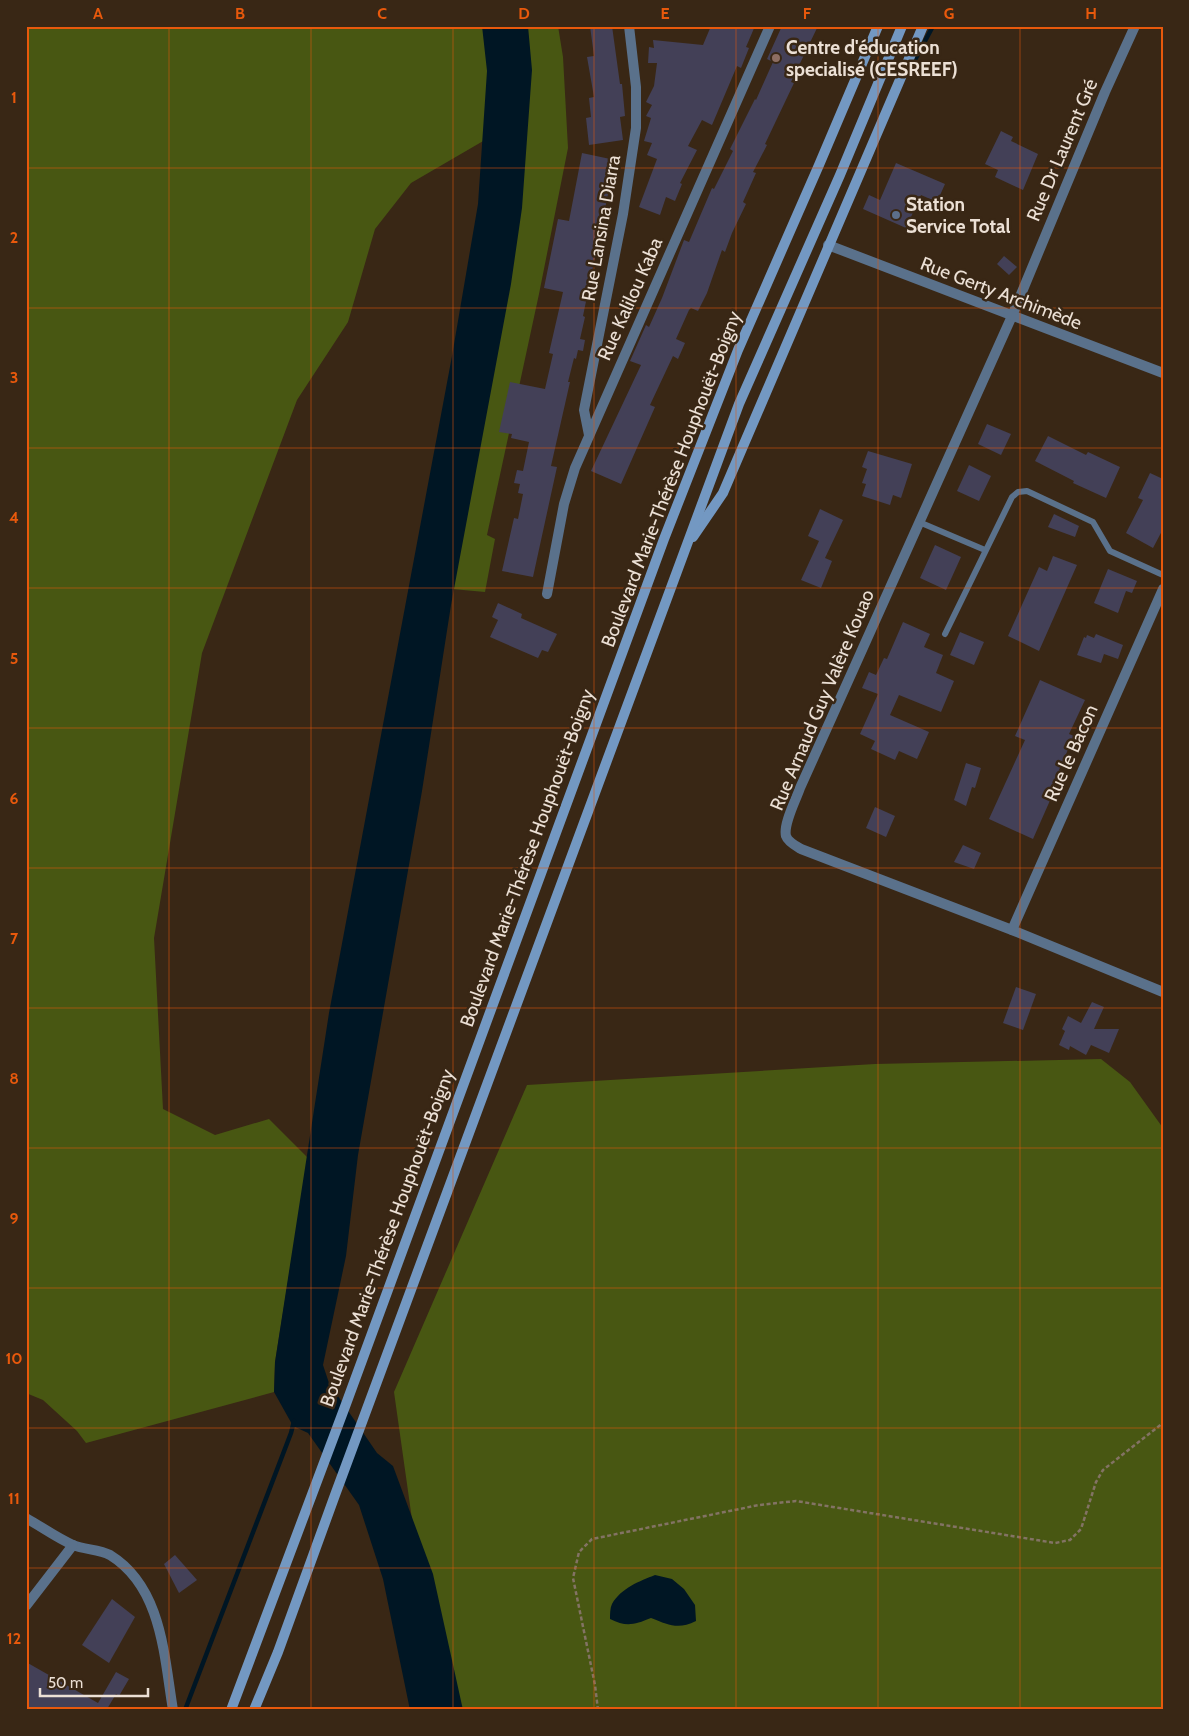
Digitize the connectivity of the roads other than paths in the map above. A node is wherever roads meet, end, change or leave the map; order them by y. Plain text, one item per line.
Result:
1 (629, 26) edge
2 (770, 26) edge
3 (878, 26) edge
4 (902, 26) edge
5 (922, 26) edge
6 (1135, 26) edge
7 (828, 244) junction
8 (1012, 316) junction
9 (1163, 374) edge
10 (589, 435) junction
11 (919, 522) junction
12 (684, 550) junction
13 (985, 550) junction
14 (1163, 575) edge
15 (1163, 589) edge
16 (547, 594) dead end
17 (945, 634) dead end
18 (1012, 930) junction
19 (1163, 992) edge
20 (26, 1518) edge
21 (74, 1545) junction
22 (26, 1606) edge
23 (173, 1710) edge
24 (231, 1710) edge
25 (254, 1710) edge

1 - 10 street, Rue Lansina Diarra
2 - 10 street, Rue Kalilou Kaba
3 - 24 main road, Boulevard Marie-Thérèse Houphouët-Boigny
4 - 12 main road, Boulevard Marie-Thérèse Houphouët-Boigny
5 - 7 main road
6 - 8 street, Rue Dr Laurent Gré
7 - 8 street, Rue Gerty Archimède
7 - 12 main road
8 - 9 street, Rue Gerty Archimède
8 - 11 street, Rue Arnaud Guy Valère Kouao
10 - 16 street, Rue Kalilou Kaba
11 - 13 lane
11 - 18 street, Rue Arnaud Guy Valère Kouao
12 - 25 main road, Boulevard Marie-Thérèse Houphouët-Boigny
13 - 14 lane
13 - 17 lane
15 - 18 street, Rue le Bacon
18 - 19 street, Rue Arnaud Guy Valère Kouao
20 - 21 street
21 - 22 street
21 - 23 street

